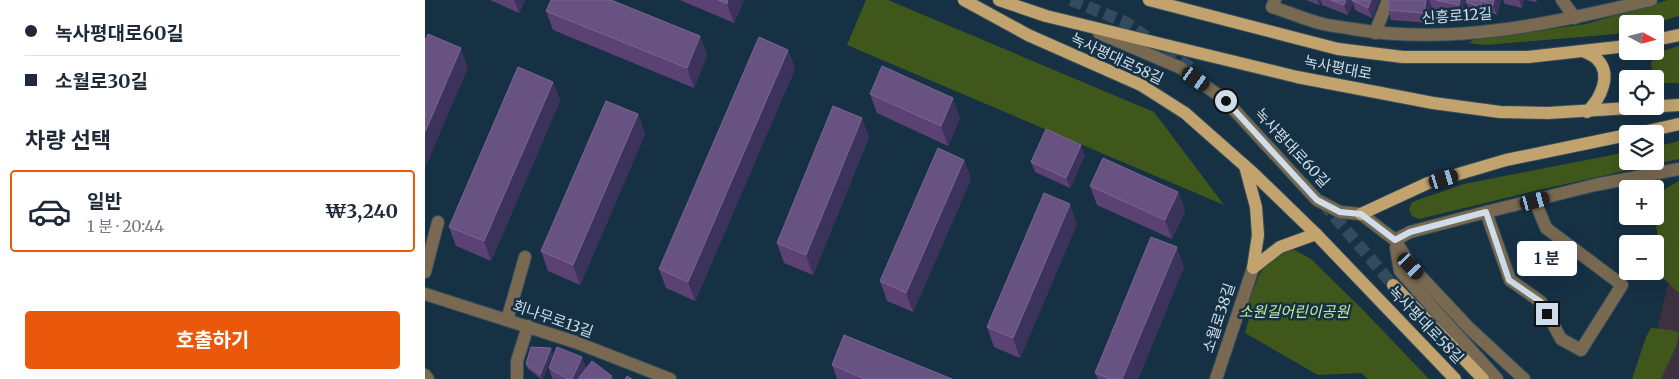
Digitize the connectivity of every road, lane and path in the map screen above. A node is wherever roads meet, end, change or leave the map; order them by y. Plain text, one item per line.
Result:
1 (964, 0) edge
2 (999, 0) edge
3 (1149, 0) edge
4 (1275, 0) edge
5 (1388, 0) edge
6 (1562, 0) edge
7 (1651, 0) edge
8 (1575, 18) junction
9 (1080, 24) junction
10 (1375, 33) junction
11 (1679, 35) edge
12 (1664, 38) edge
13 (1619, 47) edge
14 (1583, 51) junction
15 (1679, 106) edge
16 (1587, 112) junction
17 (1679, 124) edge
18 (1664, 127) edge
19 (1619, 137) edge
20 (1245, 166) junction
21 (1679, 169) edge
22 (1535, 201) junction
23 (1486, 212) junction
24 (1361, 214) junction
25 (438, 222) dead end
26 (1316, 234) junction
27 (1395, 240) junction
28 (525, 257) dead end
29 (1253, 268) junction
30 (425, 272) edge
31 (1393, 285) tunnel mouth
32 (425, 294) edge
33 (507, 320) junction
34 (528, 326) junction
35 (425, 375) edge
36 (428, 379) edge
37 (517, 379) edge
38 (669, 379) edge
39 (1216, 379) edge
40 (1455, 379) edge
41 (1483, 379) edge
42 (1497, 379) edge
43 (1524, 379) edge

1 - 20 main road, 녹사평대로58길
2 - 9 main road, 녹사평대로
3 - 14 main road, 녹사평대로
4 - 10 street, 신흥로12길
5 - 10 street
6 - 8 street
7 - 8 street, 신흥로12길
8 - 10 street, 신흥로12길
9 - 16 main road, 녹사평대로
9 - 24 street, 녹사평대로60길
11 - 12 main road
13 - 14 main road, 녹사평대로
14 - 16 main road
15 - 16 main road, 녹사평대로
17 - 18 main road
19 - 24 main road
20 - 26 main road, 녹사평대로58길
20 - 29 main road
21 - 22 street
22 - 23 street
22 - 23 street
23 - 27 street
24 - 27 street, 녹사평대로60길
25 - 30 street
26 - 29 main road
26 - 40 main road, 녹사평대로58길
27 - 42 street
27 - 43 street, 녹사평대로60길
28 - 33 street
29 - 39 street, 소월로38길
31 - 41 main road, 녹사평대로58길
32 - 33 street, 회나무로13길
33 - 34 street, 회나무로13길
34 - 37 street
34 - 38 street, 회나무로13길
35 - 36 street

